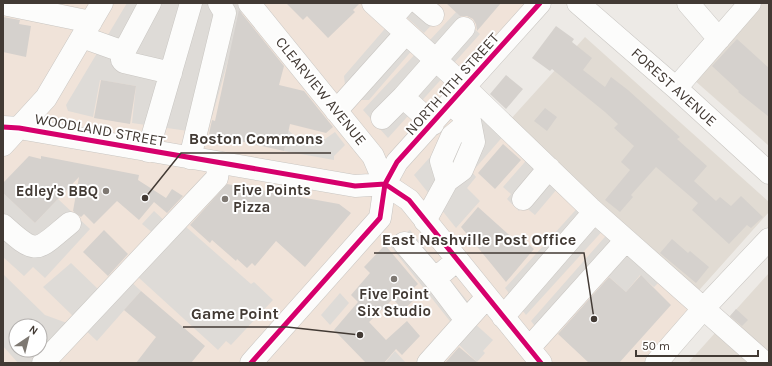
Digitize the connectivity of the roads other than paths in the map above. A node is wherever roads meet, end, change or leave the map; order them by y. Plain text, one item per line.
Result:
1 (102, 3) edge
2 (150, 3) edge
3 (191, 3) edge
4 (220, 3) edge
5 (249, 3) edge
6 (373, 3) edge
7 (405, 3) edge
8 (540, 3) edge
9 (578, 3) edge
10 (750, 3) edge
11 (3, 4) edge
12 (698, 7) edge
13 (398, 26) junction
14 (464, 28) dead end
15 (87, 30) junction
16 (719, 39) junction
17 (124, 52) junction
18 (436, 60) junction
19 (170, 73) junction
20 (676, 88) junction
21 (458, 96) junction
22 (403, 97) junction
23 (336, 111) junction
24 (382, 118) dead end
25 (433, 124) junction
26 (11, 128) edge
27 (3, 145) edge
28 (148, 151) junction
29 (190, 158) junction
30 (219, 163) junction
31 (549, 168) junction
32 (769, 173) edge
33 (385, 184) junction
34 (523, 199) dead end
35 (594, 212) junction
36 (425, 221) junction
37 (70, 223) dead end
38 (3, 225) edge
39 (769, 239) edge
40 (626, 240) junction
41 (404, 243) dead end
42 (457, 260) junction
43 (435, 279) junction
44 (486, 297) junction
45 (703, 309) junction
46 (503, 317) junction
47 (466, 320) junction
48 (535, 356) edge
49 (259, 361) edge
50 (43, 363) edge
51 (428, 363) edge
52 (656, 363) edge
53 (765, 363) edge

1 - 15 street
2 - 17 street
3 - 19 street
4 - 29 street
5 - 23 street, CLEARVIEW AVENUE
6 - 13 street
7 - 13 street
8 - 21 street, NORTH 11TH STREET
9 - 20 street, FOREST AVENUE
10 - 16 street
11 - 15 street
12 - 16 street
13 - 18 street
13 - 23 street
14 - 18 street
15 - 17 street
15 - 26 street
16 - 20 street
17 - 19 street
18 - 21 street
18 - 22 street
19 - 28 street
20 - 32 street, FOREST AVENUE
21 - 25 street, NORTH 11TH STREET
21 - 31 street
21 - 36 street
22 - 24 street
22 - 25 street
23 - 33 street, CLEARVIEW AVENUE
25 - 33 street, NORTH 11TH STREET
26 - 27 street
26 - 28 street, WOODLAND STREET
28 - 29 street, WOODLAND STREET
29 - 30 street, WOODLAND STREET
30 - 33 street, WOODLAND STREET
30 - 50 street
31 - 34 street
31 - 35 street
33 - 36 street
33 - 49 street
35 - 40 street
35 - 46 street
36 - 42 street
37 - 38 street
39 - 45 street
40 - 45 street
40 - 48 street
41 - 43 street
42 - 43 street
42 - 44 street
43 - 47 street
44 - 46 street
44 - 47 street
45 - 52 street
45 - 53 street
46 - 48 street
47 - 51 street

